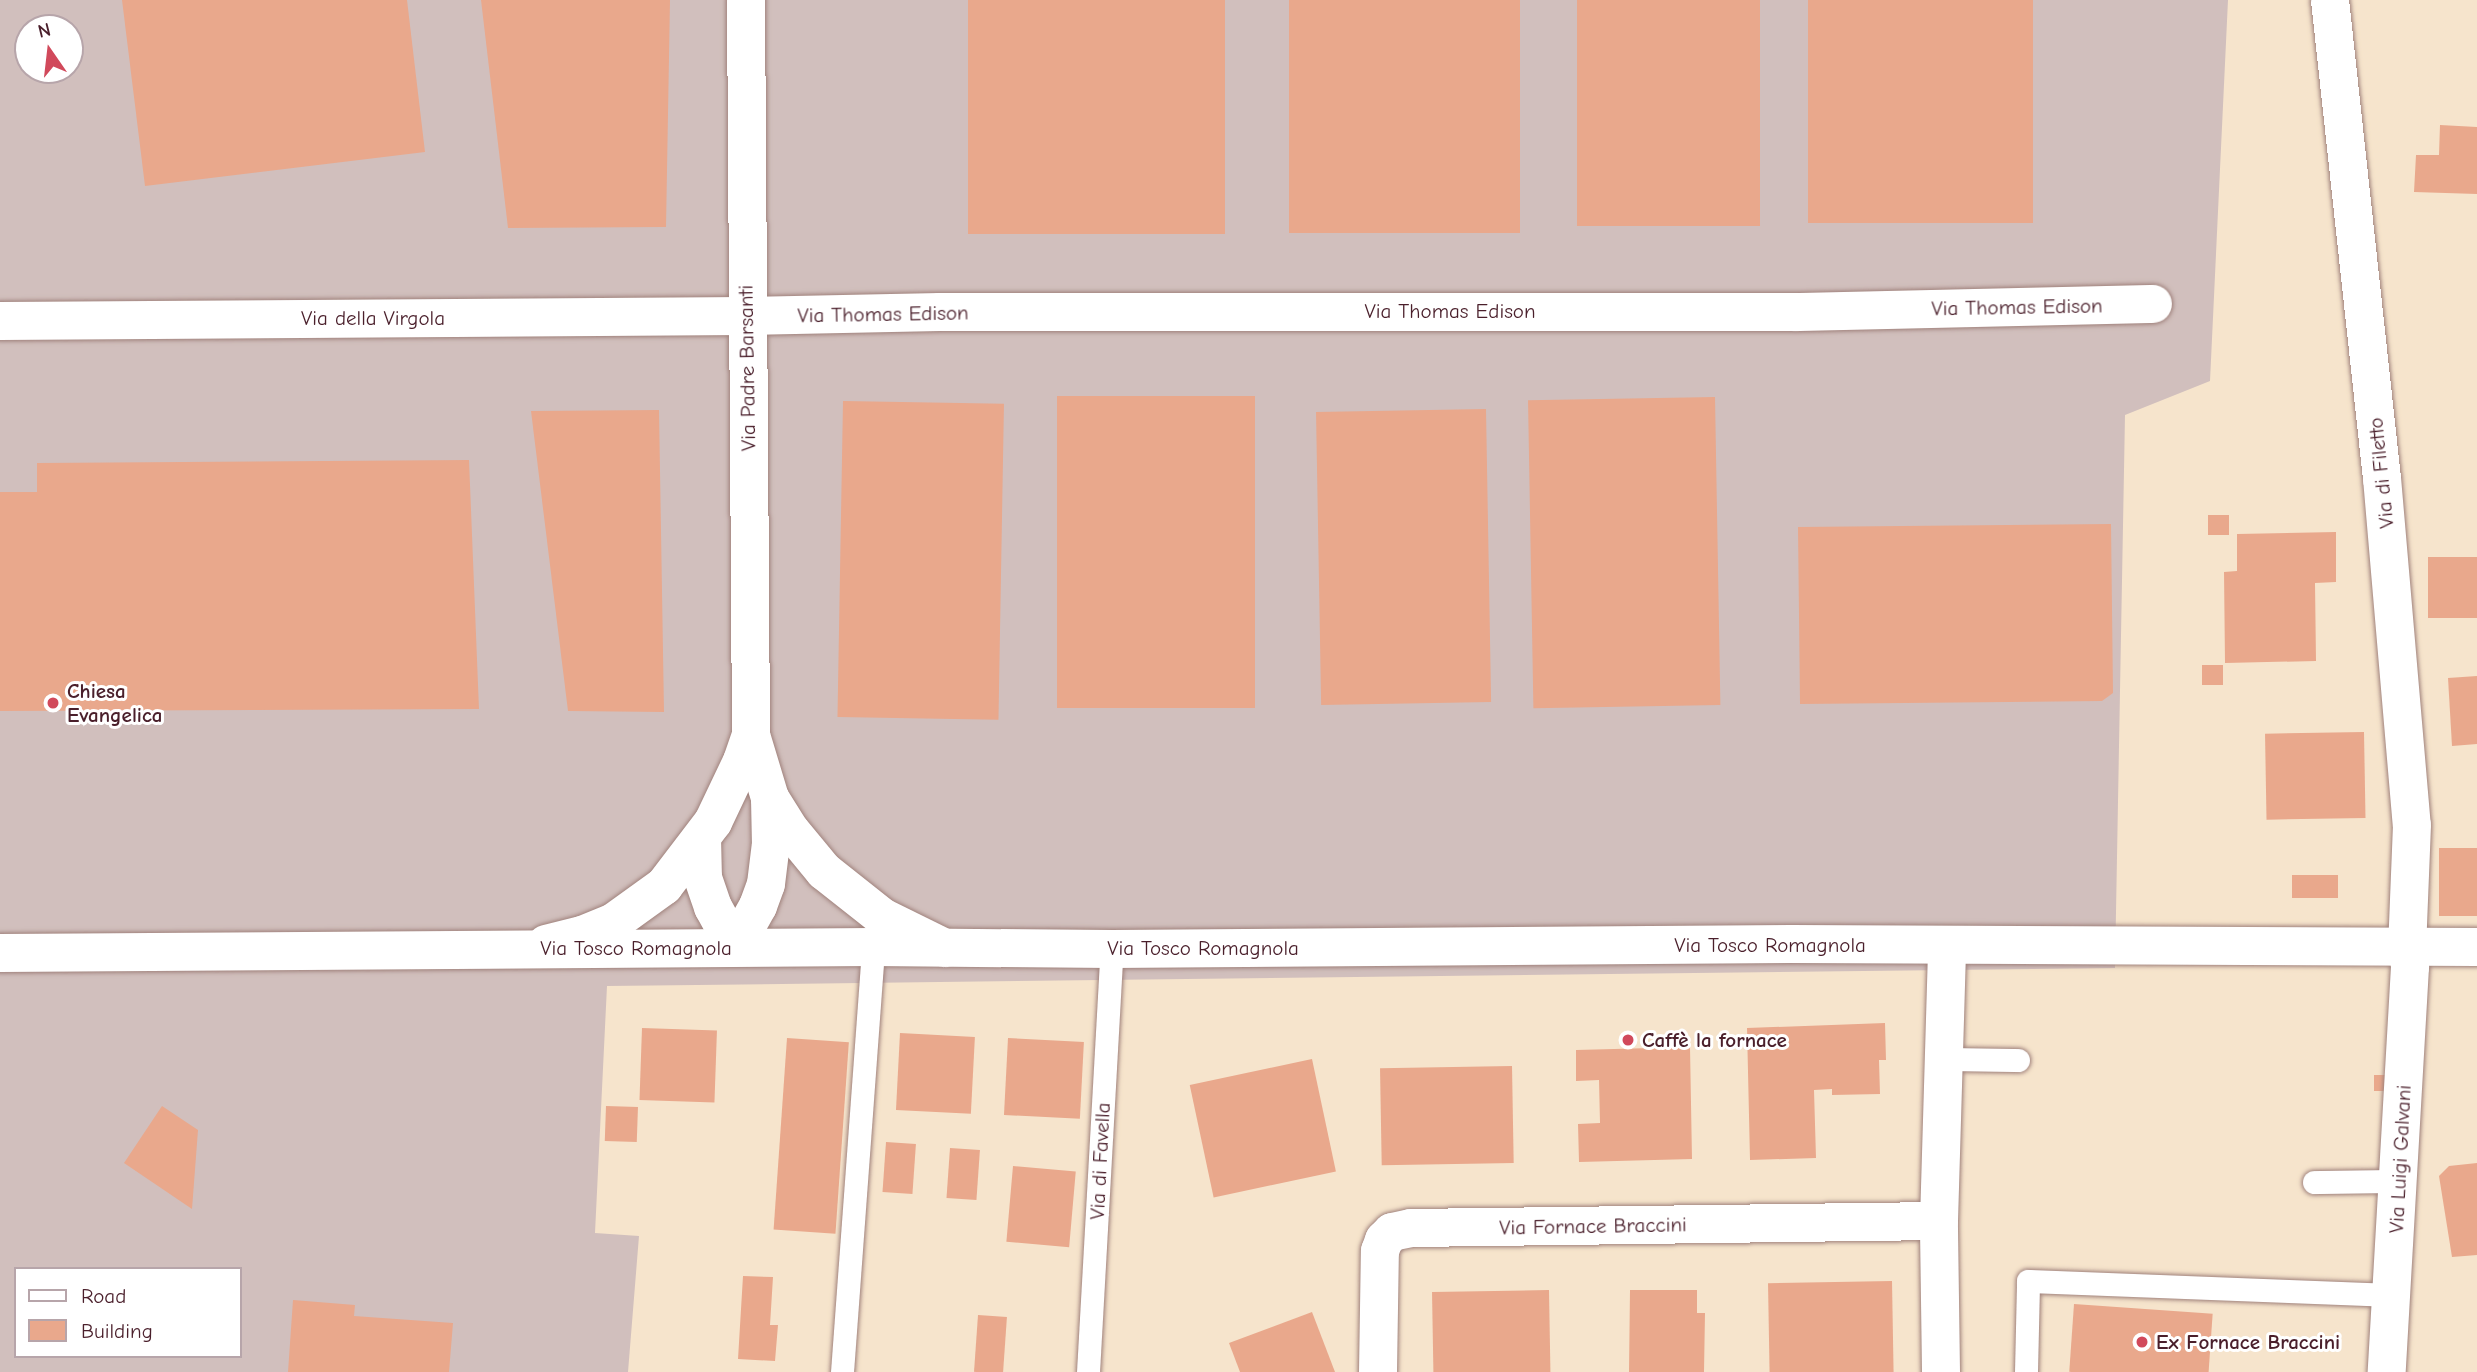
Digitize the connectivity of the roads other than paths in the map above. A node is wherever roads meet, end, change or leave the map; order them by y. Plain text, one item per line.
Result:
1 (746, 0) edge
2 (2330, 0) edge
3 (2153, 304) dead end
4 (746, 316) junction
5 (0, 321) edge
6 (751, 735) junction
7 (770, 798) junction
8 (702, 838) junction
9 (1947, 945) junction
10 (735, 947) junction
11 (873, 947) junction
12 (2407, 947) junction
13 (2477, 947) edge
14 (529, 948) junction
15 (946, 948) junction
16 (1112, 949) junction
17 (0, 953) edge
18 (1943, 1059) junction
19 (2018, 1060) dead end
20 (2399, 1181) junction
21 (2314, 1182) dead end
22 (1940, 1221) junction
23 (2394, 1295) junction
24 (842, 1372) edge
25 (1088, 1372) edge
26 (1378, 1372) edge
27 (1941, 1372) edge
28 (2026, 1372) edge
29 (2387, 1372) edge

1 - 4 street, Via Padre Barsanti
2 - 12 street, Via di Filetto
3 - 4 street, Via Thomas Edison
4 - 5 street, Via della Virgola
4 - 6 street, Via Padre Barsanti
6 - 7 street, Via Padre Barsanti
6 - 8 street, Via Padre Barsanti
7 - 10 street, Via Padre Barsanti
7 - 15 street, Via Padre Barsanti
8 - 10 street
8 - 14 street, Via Padre Barsanti
9 - 12 street, Via Tosco Romagnola
9 - 16 street, Via Tosco Romagnola
9 - 18 street
10 - 11 street, Via Tosco Romagnola
10 - 14 street, Via Tosco Romagnola
11 - 15 street, Via Tosco Romagnola
11 - 24 lane
12 - 13 street, Via Tosco Romagnola
12 - 20 street, Via Luigi Galvani
14 - 17 street, Via Tosco Romagnola
15 - 16 street, Via Tosco Romagnola
16 - 25 lane, Via di Favella
18 - 19 lane
18 - 22 street
20 - 21 lane
20 - 23 street, Via Luigi Galvani
22 - 26 street, Via Fornace Braccini
22 - 27 street
23 - 28 lane
23 - 29 street, Via Luigi Galvani

